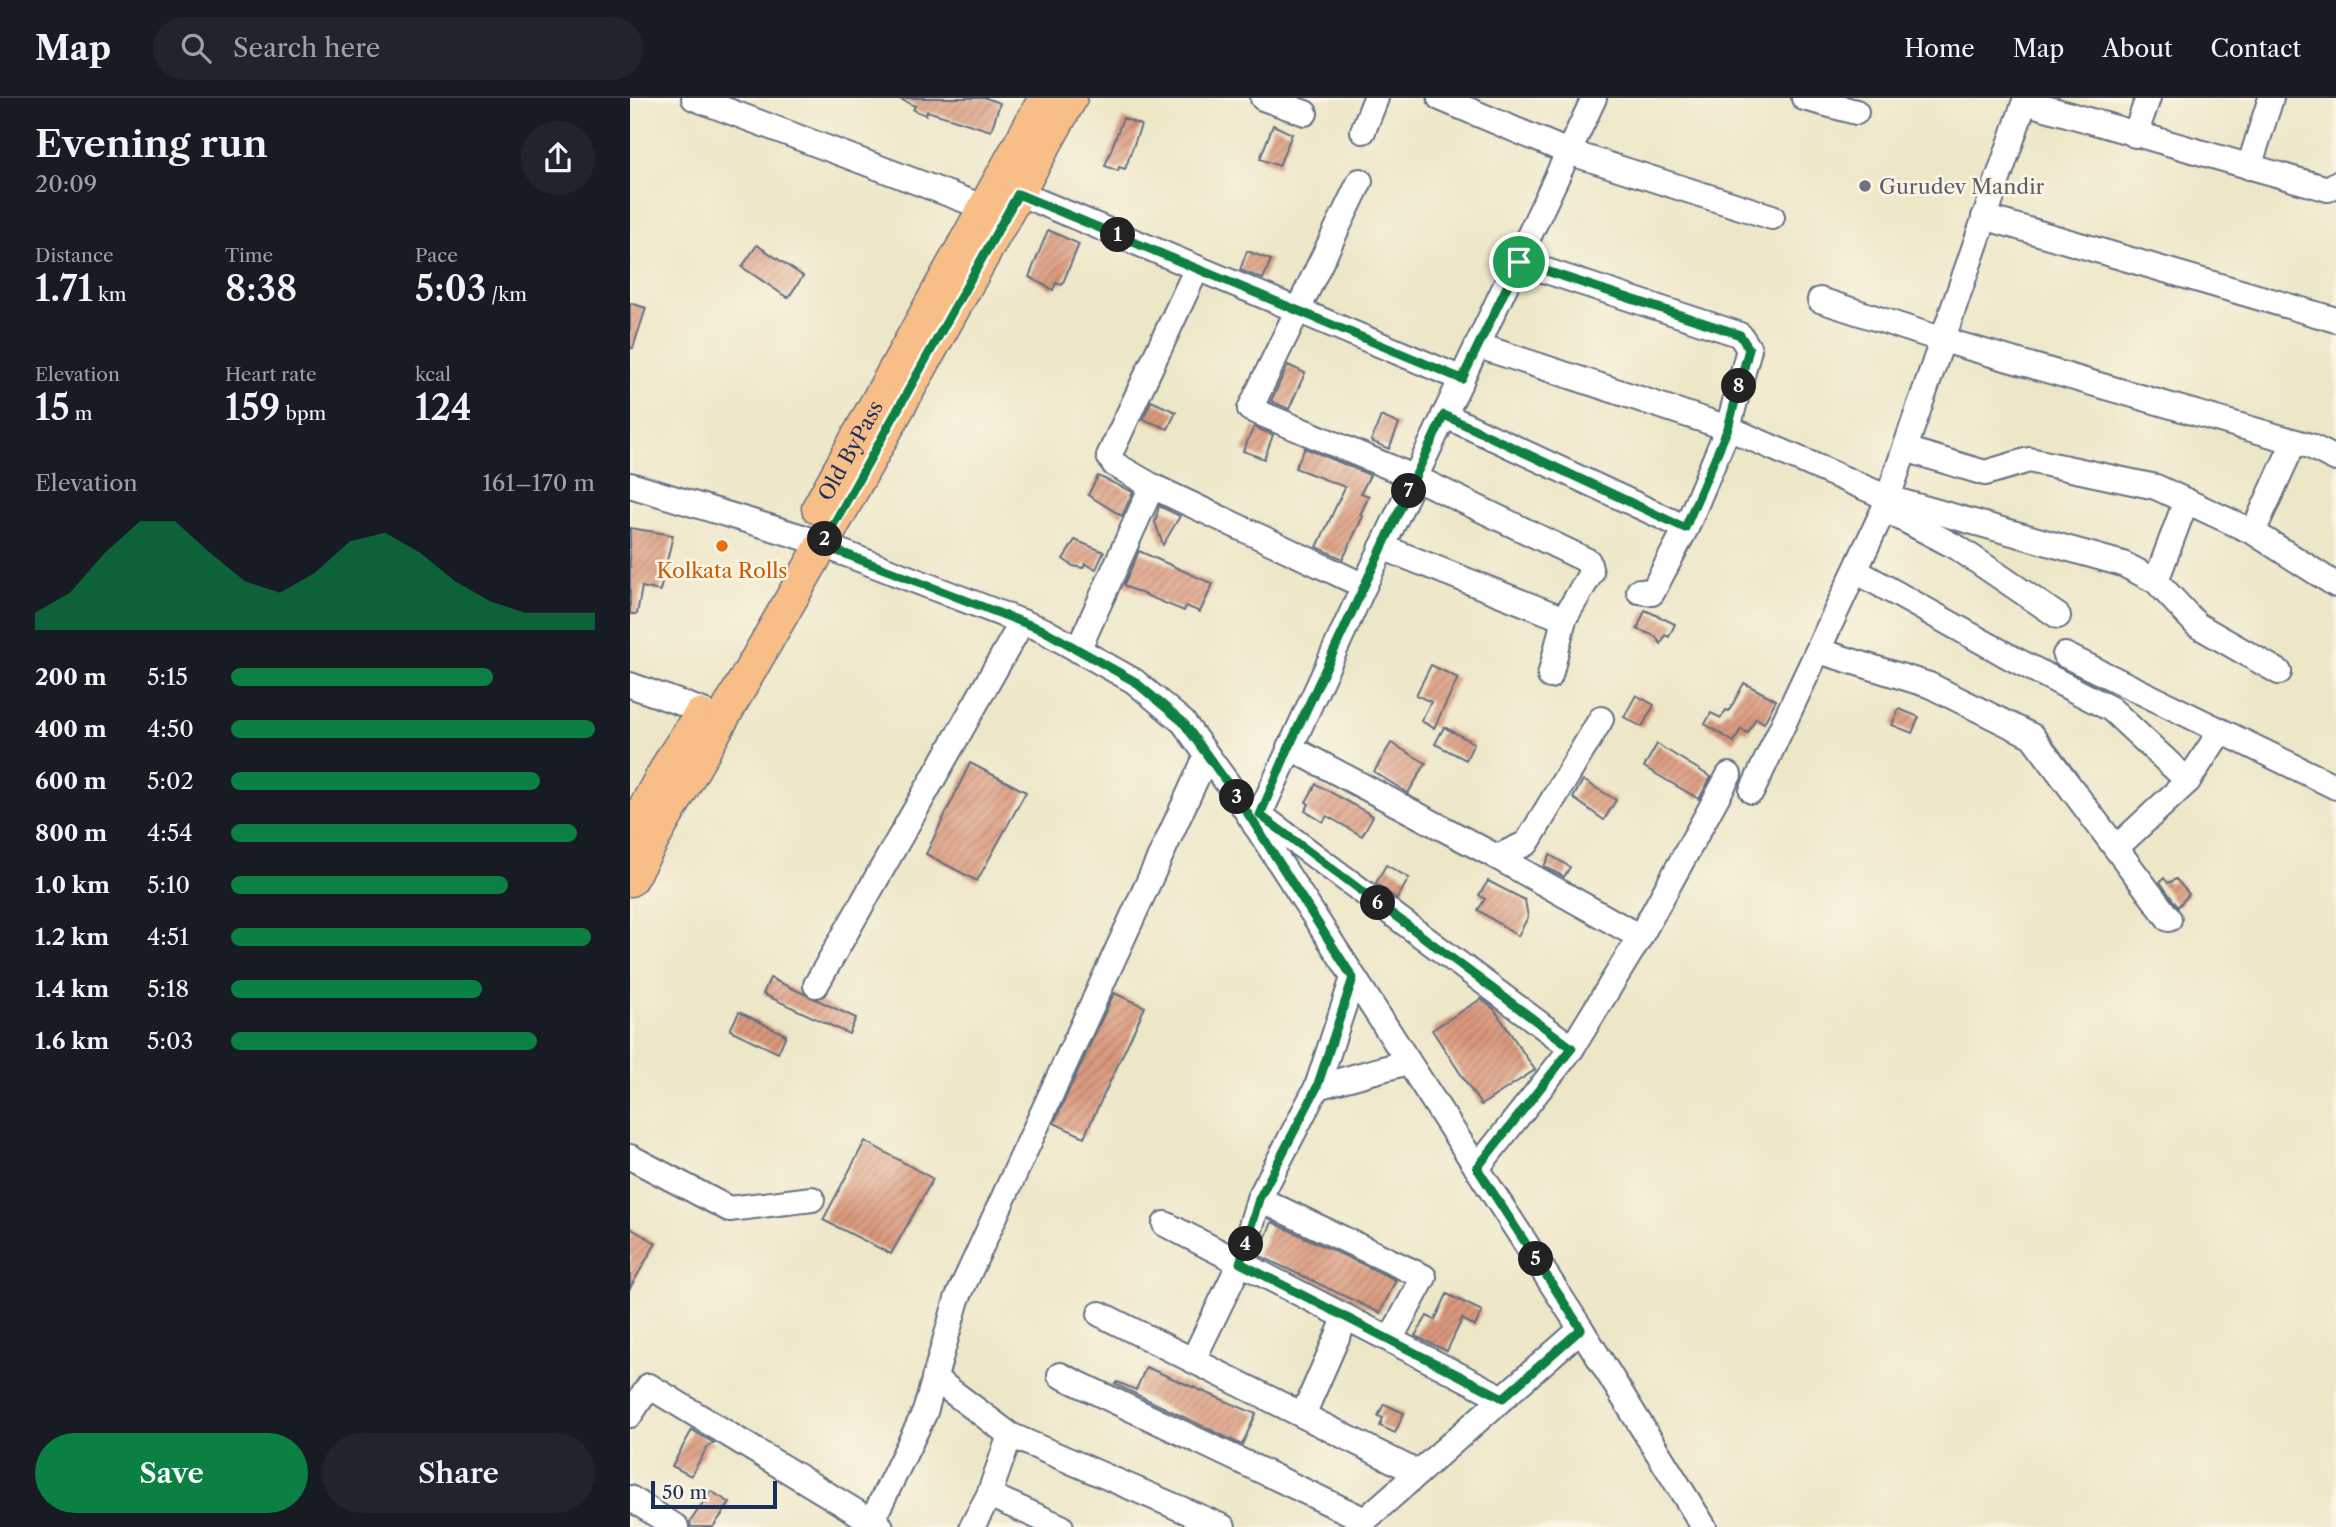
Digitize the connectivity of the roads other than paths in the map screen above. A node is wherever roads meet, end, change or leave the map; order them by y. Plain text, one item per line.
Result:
1 (694, 98) edge
2 (1045, 98) edge
3 (1071, 98) edge
4 (1263, 98) edge
5 (1376, 98) edge
6 (1440, 98) edge
7 (1594, 98) edge
8 (1804, 98) edge
9 (2148, 98) edge
10 (2270, 98) edge
11 (2026, 100) edge
12 (1856, 111) dead end
13 (1305, 113) dead end
14 (1363, 131) dead end
15 (2135, 135) junction
16 (1568, 152) junction
17 (2249, 167) junction
18 (1360, 181) dead end
19 (2336, 184) edge
20 (1002, 200) junction
21 (1772, 217) dead end
22 (1984, 217) junction
23 (1519, 262) junction
24 (1197, 268) junction
25 (1820, 299) dead end
26 (1297, 309) junction
27 (2336, 320) edge
28 (1943, 340) junction
29 (1479, 346) junction
30 (1462, 379) junction
31 (1444, 415) junction
32 (1728, 428) junction
33 (2294, 442) junction
34 (1905, 449) junction
35 (2336, 459) edge
36 (1416, 478) junction
37 (630, 485) edge
38 (1152, 486) junction
39 (2186, 501) junction
40 (1886, 503) junction
41 (1685, 528) junction
42 (2253, 532) junction
43 (812, 541) junction
44 (1382, 547) junction
45 (1856, 571) junction
46 (2156, 581) junction
47 (2336, 585) edge
48 (1364, 586) junction
49 (1639, 591) dead end
50 (2059, 616) dead end
51 (1563, 619) junction
52 (1022, 622) junction
53 (1079, 650) junction
54 (1819, 651) junction
55 (2065, 655) dead end
56 (2279, 672) dead end
57 (1550, 676) dead end
58 (630, 685) edge
59 (703, 711) junction
60 (1601, 719) dead end
61 (2220, 732) junction
62 (1289, 747) junction
63 (1206, 757) junction
64 (682, 762) junction
65 (1729, 775) dead end
66 (2188, 781) junction
67 (2336, 787) edge
68 (1752, 791) dead end
69 (1258, 820) junction
70 (630, 834) edge
71 (2116, 848) junction
72 (1497, 857) junction
73 (630, 880) edge
74 (2169, 919) dead end
75 (1640, 937) junction
76 (1353, 978) junction
77 (816, 985) dead end
78 (1572, 1048) junction
79 (1408, 1062) junction
80 (1317, 1087) junction
81 (630, 1157) edge
82 (1477, 1168) junction
83 (812, 1199) dead end
84 (1259, 1199) junction
85 (1165, 1224) dead end
86 (1240, 1263) junction
87 (1100, 1314) dead end
88 (1346, 1317) junction
89 (1581, 1329) junction
90 (1391, 1338) junction
91 (1193, 1360) junction
92 (1060, 1375) dead end
93 (934, 1378) junction
94 (1503, 1398) junction
95 (630, 1415) edge
96 (1303, 1416) junction
97 (1010, 1435) junction
98 (1418, 1473) junction
99 (989, 1495) junction
100 (630, 1499) edge
101 (1361, 1524) edge
102 (874, 1525) edge
103 (676, 1527) edge
104 (972, 1527) edge
105 (1061, 1527) edge
106 (1223, 1527) edge
107 (1704, 1527) edge

1 - 20 street
2 - 20 main road, Old ByPass
3 - 20 main road
4 - 13 street
5 - 14 street
6 - 16 street
7 - 16 street
8 - 12 street
9 - 15 street
10 - 17 street
11 - 15 street
11 - 22 street
15 - 17 street
16 - 21 street
16 - 23 street
17 - 19 street
18 - 26 street
20 - 24 street
20 - 43 main road, Old ByPass
22 - 27 street
22 - 28 street
23 - 29 street
23 - 32 street
24 - 26 street
24 - 38 street
25 - 28 street
26 - 30 street
26 - 36 street
28 - 33 street
28 - 34 street
29 - 30 street
29 - 32 street
30 - 31 street
31 - 36 street
31 - 41 street
32 - 40 street
32 - 41 street
33 - 35 street
33 - 42 street
34 - 39 street
34 - 40 street
36 - 44 street
36 - 51 street
37 - 43 street
38 - 48 street
38 - 53 street
39 - 42 street
39 - 46 street
40 - 45 street
40 - 46 street
40 - 50 street
41 - 49 street
42 - 47 street
43 - 52 street
43 - 59 main road, Old ByPass
43 - 64 main road
44 - 48 street
44 - 51 street
45 - 54 street
45 - 66 street
46 - 56 street
48 - 62 street
51 - 57 street
52 - 53 street
52 - 77 street
53 - 63 street
54 - 68 street
54 - 71 street
55 - 61 street
58 - 59 street
59 - 64 main road, Old ByPass
60 - 72 street
61 - 66 street
61 - 67 street
62 - 69 street
62 - 72 street
63 - 69 street
63 - 93 street
64 - 70 main road, Old ByPass
64 - 73 main road
65 - 75 street
66 - 71 street
69 - 76 street
69 - 78 street
71 - 74 street
72 - 75 street
75 - 78 street
76 - 79 street
76 - 80 street
78 - 82 street
79 - 80 street
79 - 82 street
80 - 84 street
81 - 83 street
82 - 89 street
84 - 86 street
84 - 90 street
85 - 86 street
86 - 88 street
86 - 91 street
87 - 91 street
88 - 90 street
88 - 96 street
89 - 94 street
89 - 107 street
90 - 94 street
91 - 96 street
92 - 101 street
93 - 97 street
93 - 102 street
94 - 98 street
95 - 102 street
96 - 98 street
97 - 99 street
97 - 106 street
98 - 101 street
99 - 104 street
99 - 105 street
100 - 103 street

